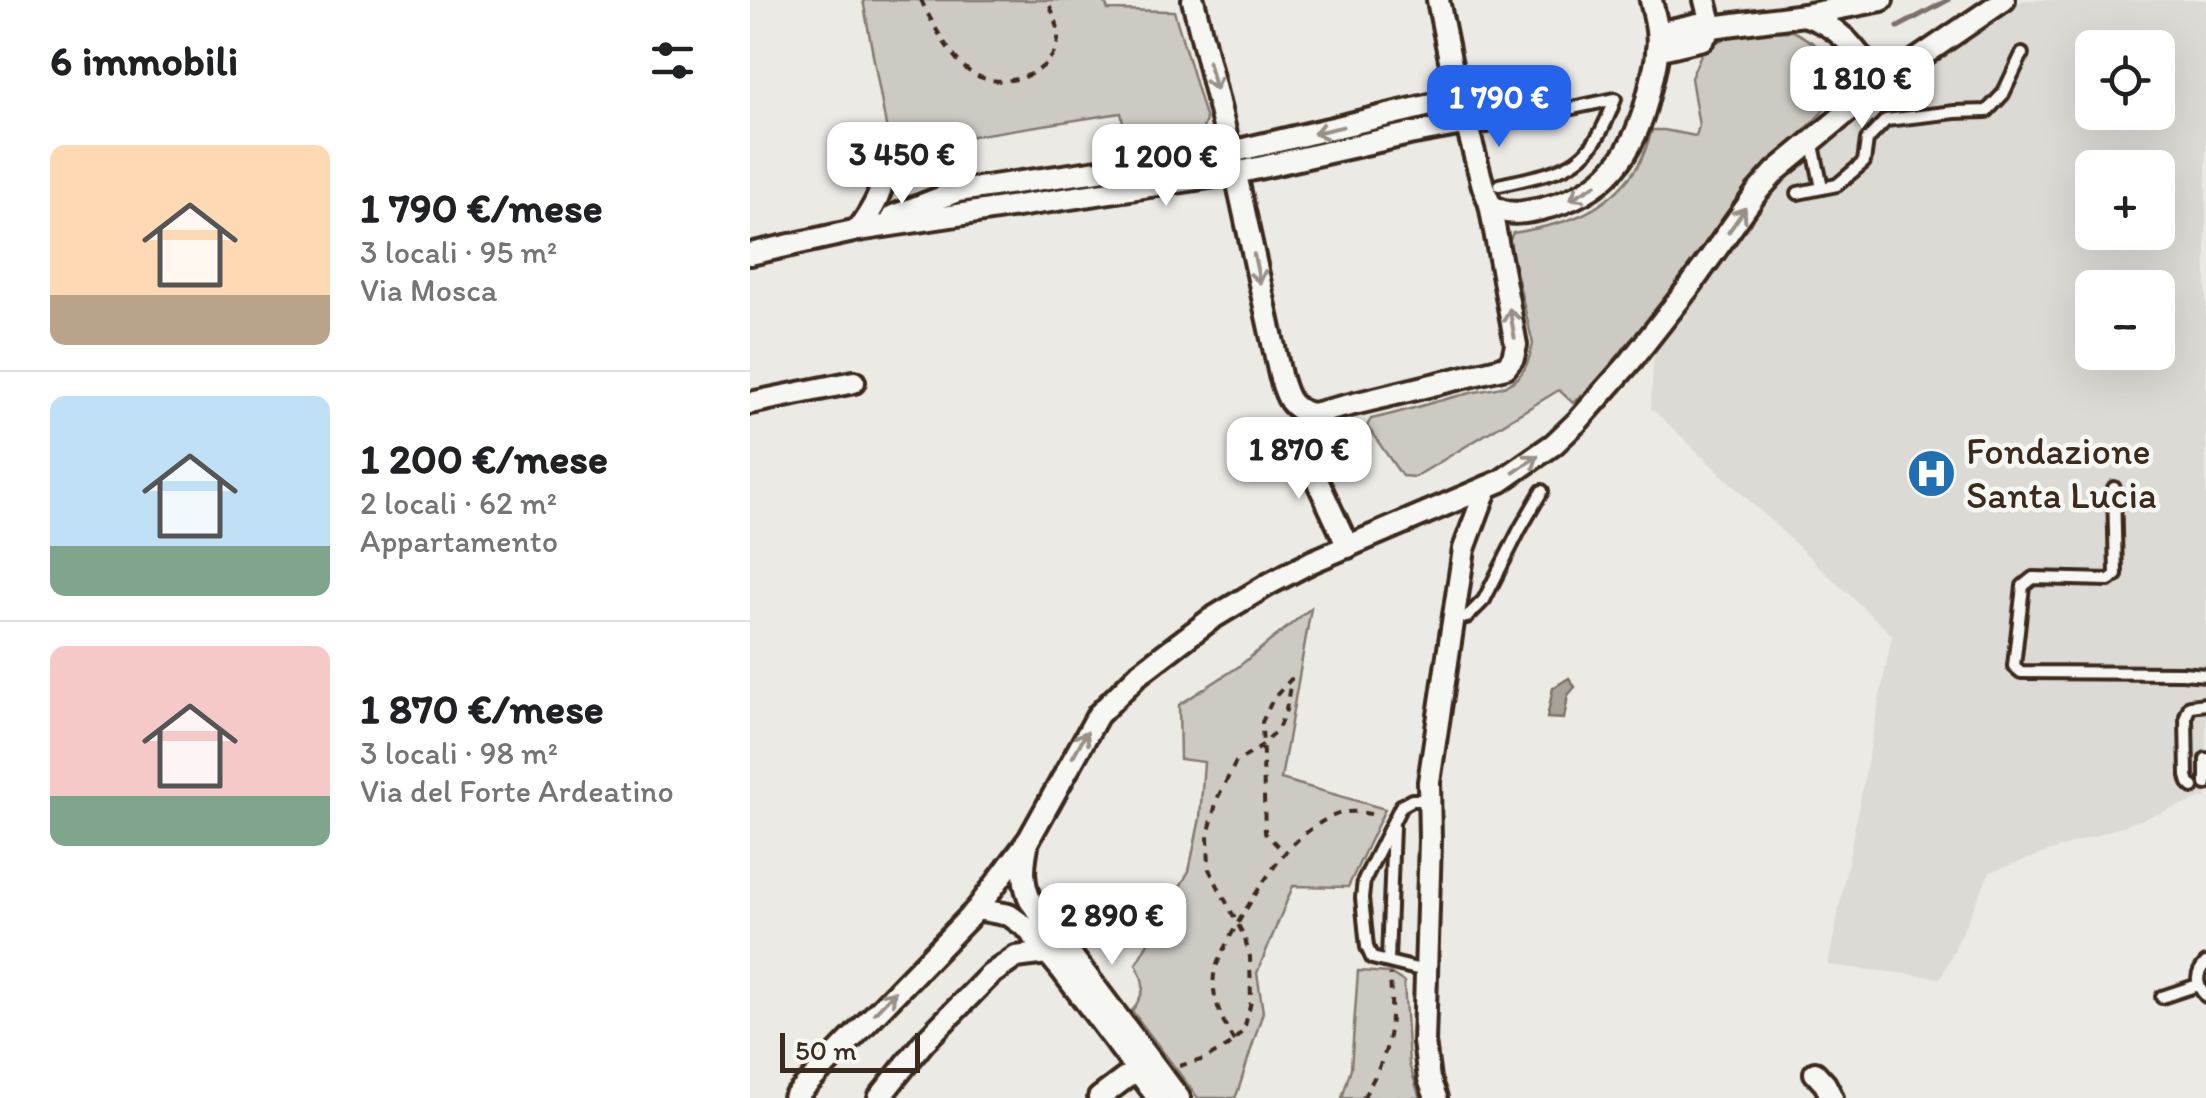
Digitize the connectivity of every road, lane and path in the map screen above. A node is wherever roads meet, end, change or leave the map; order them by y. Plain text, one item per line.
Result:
1 (921, 0) edge
2 (1047, 0) edge
3 (1193, 0) edge
4 (1438, 0) edge
5 (1650, 0) edge
6 (1705, 0) edge
7 (1882, 0) edge
8 (2004, 0) edge
9 (1804, 15) junction
10 (1712, 27) junction
11 (1657, 41) junction
12 (2022, 54) dead end
13 (1881, 84) junction
14 (1456, 99) junction
15 (1465, 127) junction
16 (1812, 139) junction
17 (1231, 152) junction
18 (885, 163) dead end
19 (1236, 174) junction
20 (1500, 184) dead end
21 (1822, 188) junction
22 (1798, 193) dead end
23 (1490, 204) junction
24 (858, 230) junction
25 (750, 254) edge
26 (854, 382) dead end
27 (750, 403) edge
28 (1296, 435) dead end
29 (1488, 487) junction
30 (2114, 488) dead end
31 (1542, 491) dead end
32 (1348, 547) junction
33 (1455, 618) junction
34 (2206, 675) edge
35 (2206, 704) edge
36 (1261, 746) junction
37 (2206, 759) edge
38 (2206, 784) edge
39 (2193, 787) dead end
40 (1429, 800) junction
41 (1393, 824) junction
42 (1029, 839) junction
43 (1285, 853) junction
44 (977, 909) junction
45 (1238, 925) junction
46 (1048, 953) junction
47 (1388, 960) junction
48 (2206, 963) edge
49 (1426, 971) junction
50 (2198, 985) junction
51 (2206, 996) edge
52 (2162, 997) dead end
53 (1112, 1022) junction
54 (1234, 1041) junction
55 (1149, 1067) junction
56 (1815, 1073) dead end
57 (794, 1098) edge
58 (879, 1098) edge
59 (1099, 1098) edge
60 (1158, 1098) edge
61 (1179, 1098) edge
62 (1364, 1098) edge
63 (1436, 1098) edge
64 (1832, 1098) edge

1 - 2 path
3 -> 17 street
4 - 14 street
5 - 11 street
6 - 10 street
7 - 9 street
8 - 13 street
9 - 10 street
9 - 13 street
10 - 11 street
11 -> 23 street
12 - 21 lane
13 - 16 street
14 - 15 street
14 -> 17 street
15 - 19 street
15 - 20 lane
15 - 23 street
16 - 21 lane
29 -> 16 street
17 - 19 street
17 - 24 street
18 - 24 street
19 -> 23 street
19 - 24 street
21 - 22 lane
24 - 25 street
26 - 27 street
28 - 32 street
29 - 32 street
29 - 33 street
30 - 34 lane
31 - 33 lane
42 -> 32 street
33 - 40 street
35 - 39 lane
36 - 36 path
36 - 43 path
36 - 45 path
37 - 38 lane
40 - 41 lane
40 - 49 street
41 - 43 path
41 - 47 lane
41 - 47 lane
42 - 44 street
42 - 53 street
43 - 45 path
44 - 46 street
57 -> 44 street
45 - 54 path
45 - 54 path
46 - 53 street
46 - 58 street
47 - 49 lane
47 - 62 path
48 - 50 lane
49 - 63 street
50 - 51 lane
50 - 52 lane
53 - 55 street
54 - 55 path
55 - 59 street
55 - 60 street
55 - 61 street
56 - 64 street

